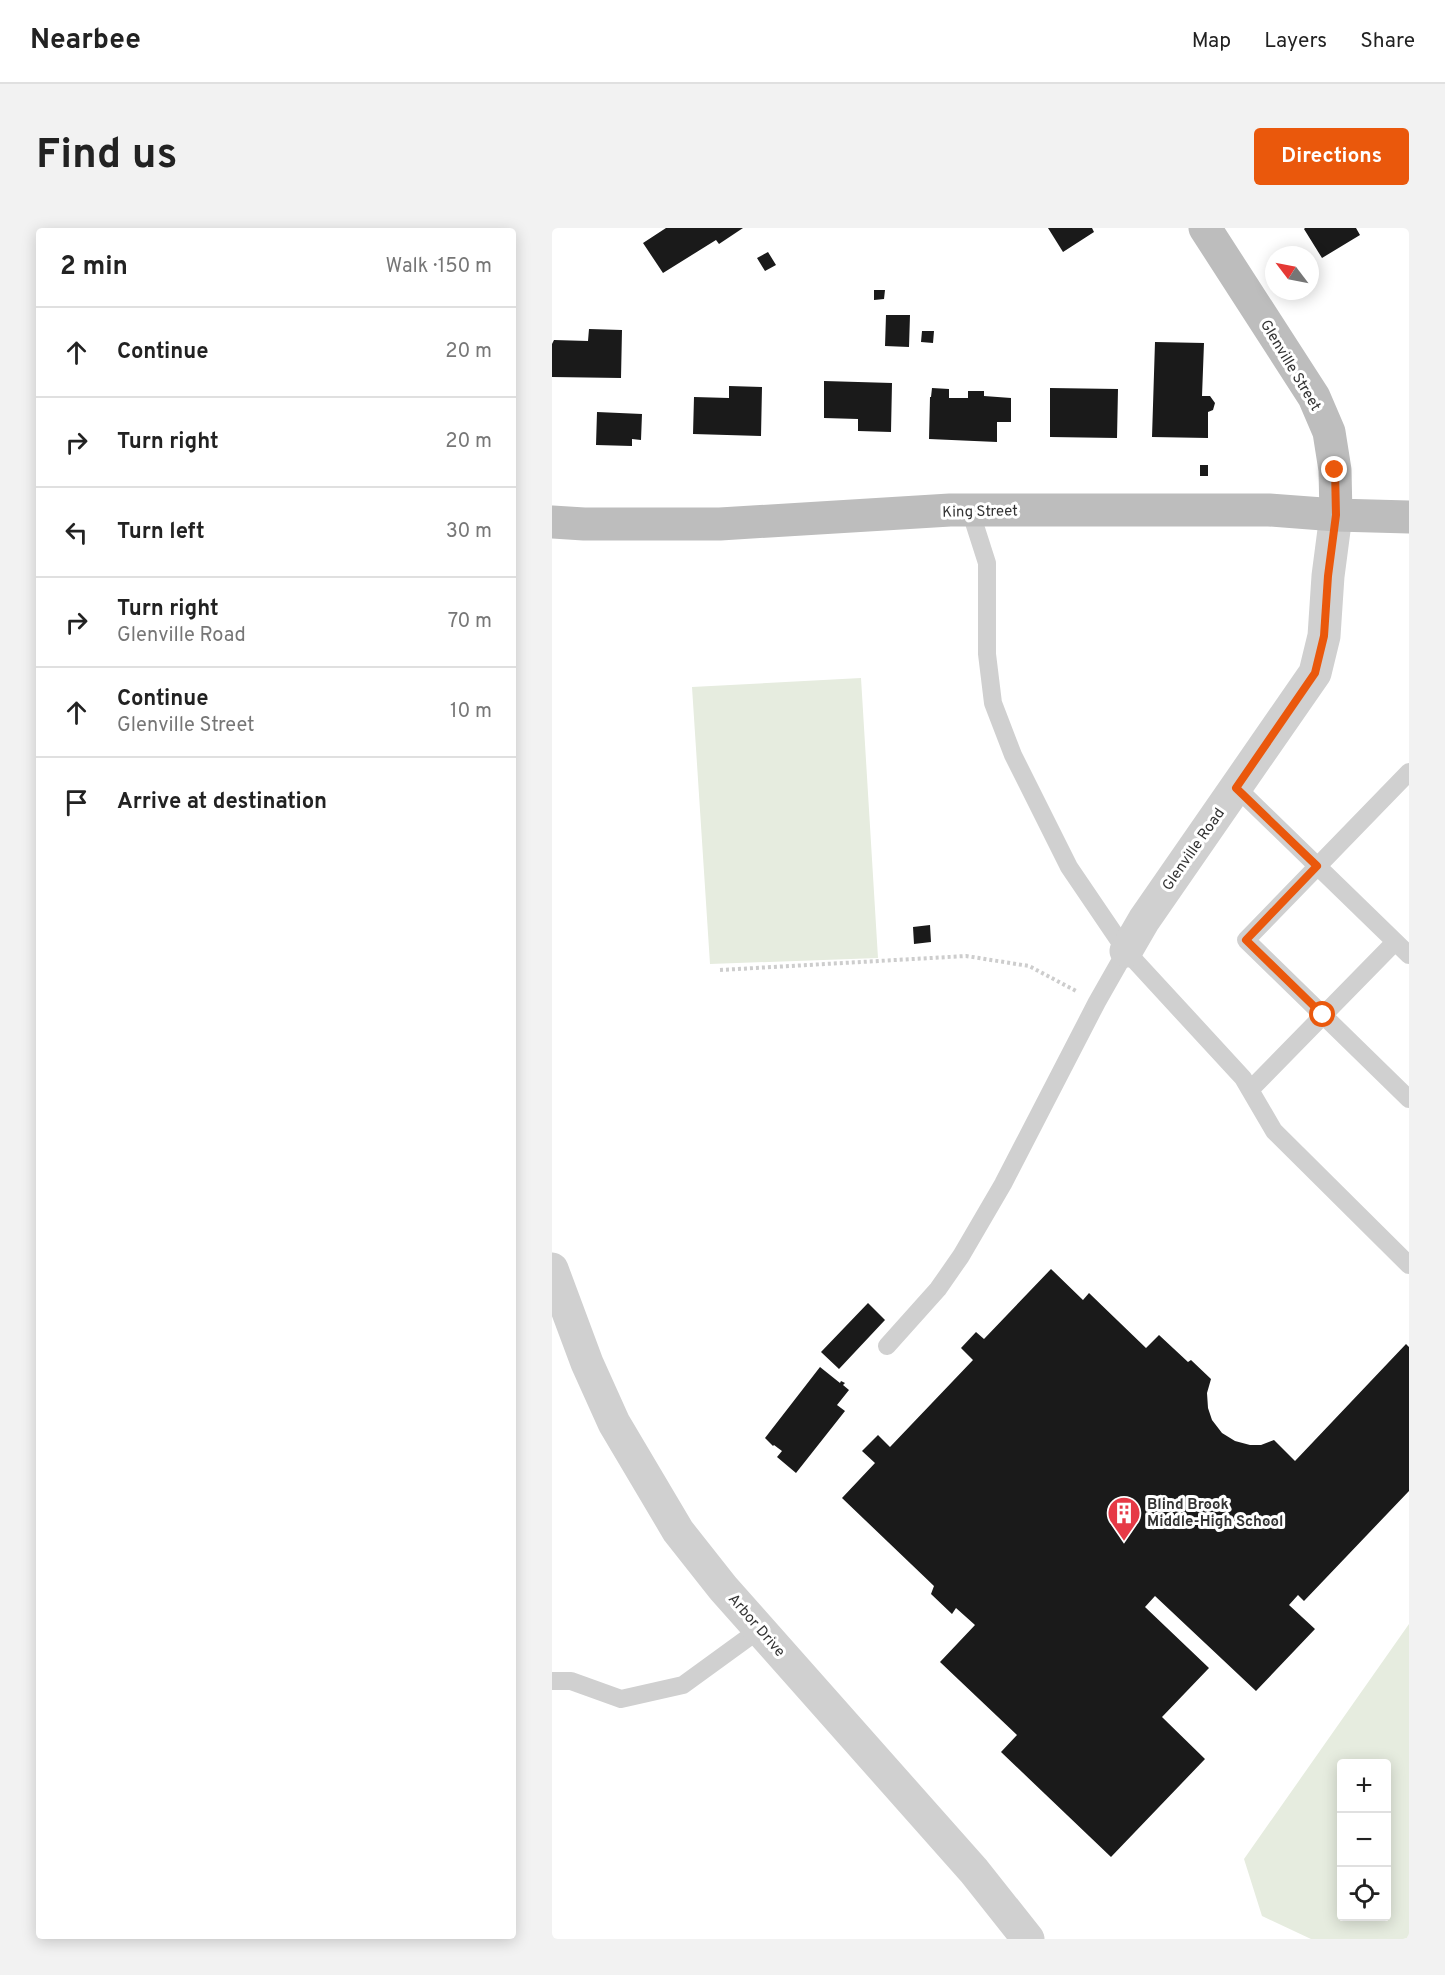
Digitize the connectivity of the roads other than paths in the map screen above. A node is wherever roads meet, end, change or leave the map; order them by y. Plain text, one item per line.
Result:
1 (1205, 228) edge
2 (970, 510) junction
3 (1336, 515) junction
4 (1409, 517) edge
5 (552, 522) edge
6 (1409, 772) edge
7 (1236, 788) junction
8 (1317, 866) junction
9 (1395, 942) junction
10 (1126, 951) junction
11 (1409, 955) edge
12 (1323, 1015) junction
13 (1250, 1090) junction
14 (1409, 1099) edge
15 (1409, 1265) edge
16 (554, 1284) edge
17 (888, 1346) dead end
18 (760, 1629) junction
19 (552, 1682) edge
20 (1028, 1939) edge

1 - 3 main road, Glenville Street
2 - 3 main road, King Street
2 - 5 main road, King Street
2 - 10 lane
3 - 4 main road, King Street
3 - 7 street, Glenville Road
6 - 8 lane
7 - 8 lane
7 - 10 street, Glenville Road
8 - 9 lane
8 - 12 lane
9 - 11 lane
9 - 12 lane
10 - 13 lane
10 - 17 lane
12 - 13 lane
12 - 14 lane
13 - 15 lane
16 - 18 street, Arbor Drive
18 - 19 lane
18 - 20 street, Arbor Drive

